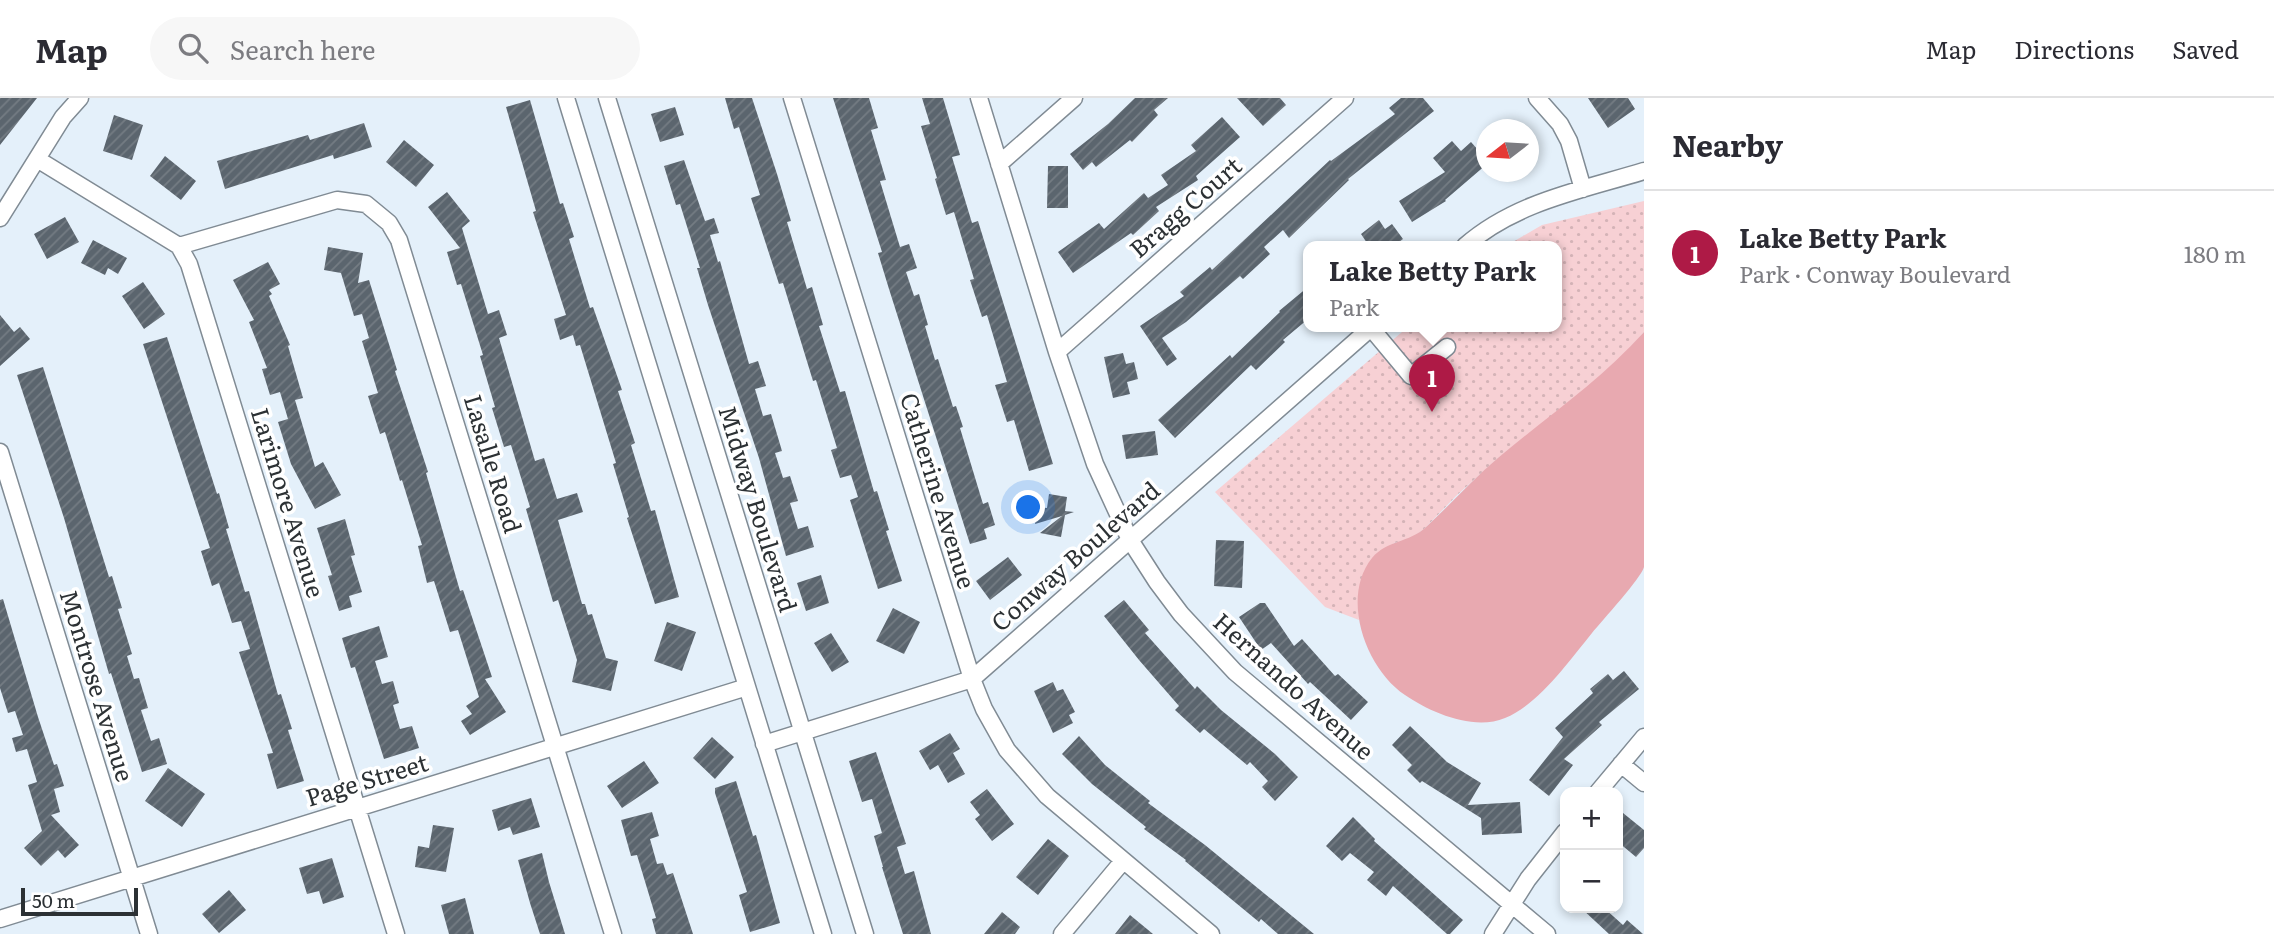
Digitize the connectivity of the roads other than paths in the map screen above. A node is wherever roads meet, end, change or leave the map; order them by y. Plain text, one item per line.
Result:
1 (80, 98) edge
2 (566, 98) edge
3 (607, 98) edge
4 (792, 98) edge
5 (979, 98) edge
6 (1074, 98) edge
7 (1345, 98) edge
8 (1538, 98) edge
9 (37, 159) junction
10 (999, 164) junction
11 (1644, 171) edge
12 (1583, 189) junction
13 (0, 219) edge
14 (1472, 241) edge
15 (179, 246) junction
16 (1366, 332) edge
17 (1376, 332) edge
18 (1447, 347) dead end
19 (1057, 352) junction
20 (0, 452) edge
21 (1130, 540) junction
22 (972, 679) junction
23 (747, 687) junction
24 (803, 732) junction
25 (1644, 737) edge
26 (764, 744) junction
27 (555, 747) junction
28 (1622, 764) junction
29 (1644, 783) edge
30 (1602, 787) edge
31 (357, 808) junction
32 (1560, 839) edge
33 (1123, 861) junction
34 (132, 878) junction
35 (1511, 904) junction
36 (0, 919) edge
37 (149, 934) edge
38 (396, 934) edge
39 (613, 934) edge
40 (823, 934) edge
41 (865, 934) edge
42 (1062, 934) edge
43 (1211, 934) edge
44 (1493, 934) edge
45 (1547, 934) edge

1 - 9 street
2 - 23 street
3 - 24 street, Midway Boulevard
4 - 22 street, Catherine Avenue
5 - 10 street, Hernando Avenue
6 - 10 street
7 - 19 street, Bragg Court
8 - 12 street
9 - 13 street
9 - 15 street
10 - 19 street, Hernando Avenue
11 - 12 street
12 - 14 street
15 - 27 street, Lasalle Road
15 - 31 street, Larimore Avenue
16 - 21 street, Conway Boulevard
17 - 18 street
19 - 21 street, Hernando Avenue
20 - 34 street, Montrose Avenue
21 - 22 street, Conway Boulevard
21 - 35 street, Hernando Avenue
22 - 24 street, Conway Boulevard
22 - 33 street, Catherine Avenue
23 - 26 street
23 - 27 street, Page Street
24 - 26 street, Conway Boulevard
24 - 41 street, Midway Boulevard
25 - 28 street
26 - 40 street
27 - 31 street, Page Street
27 - 39 street, Lasalle Road
28 - 29 street
28 - 30 street
31 - 34 street, Page Street
31 - 38 street, Larimore Avenue
32 - 35 street
33 - 42 street
33 - 43 street, Catherine Avenue
34 - 36 street, Page Street
34 - 37 street, Montrose Avenue
35 - 44 street
35 - 45 street, Hernando Avenue

